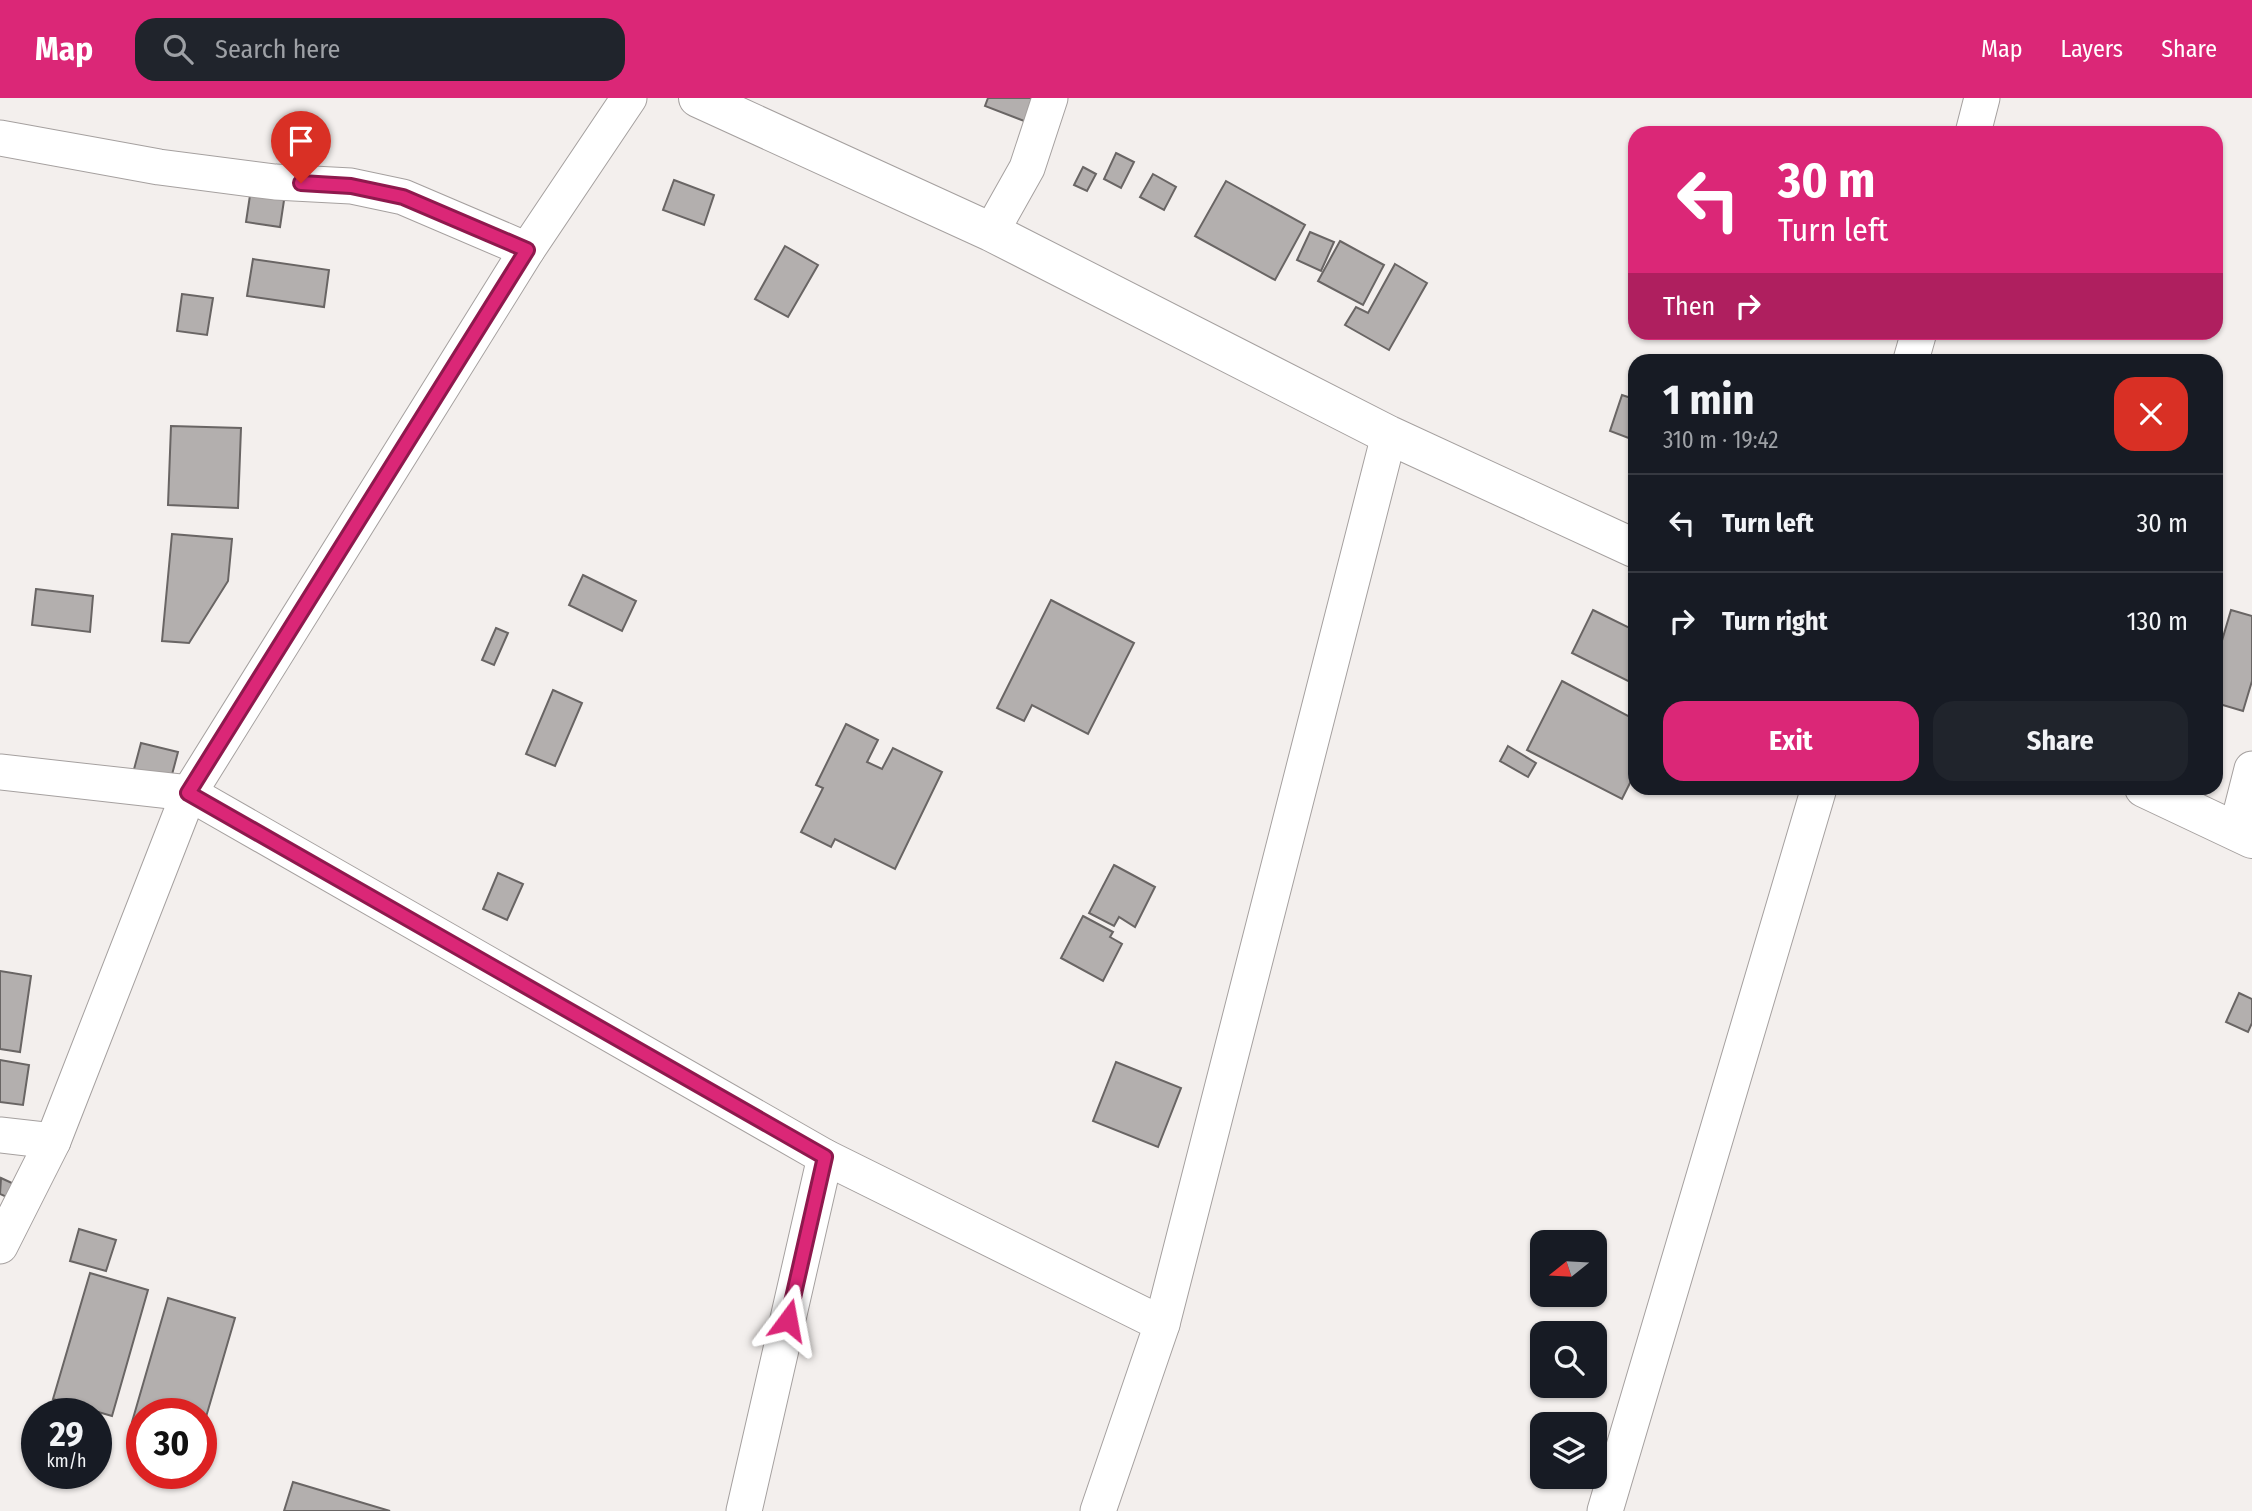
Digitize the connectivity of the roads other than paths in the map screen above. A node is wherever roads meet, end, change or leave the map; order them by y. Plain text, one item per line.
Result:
1 (629, 98) edge
2 (698, 98) edge
3 (1050, 98) edge
4 (1982, 98) edge
5 (1975, 126) edge
6 (0, 138) edge
7 (990, 232) junction
8 (527, 250) junction
9 (1389, 435) junction
10 (1628, 545) edge
11 (2252, 769) edge
12 (0, 772) edge
13 (188, 793) junction
14 (1817, 795) edge
15 (2159, 795) edge
16 (2244, 835) edge
17 (0, 1135) edge
18 (53, 1141) junction
19 (825, 1157) junction
20 (0, 1246) edge
21 (1161, 1324) junction
22 (744, 1511) edge
23 (1098, 1511) edge
24 (1605, 1511) edge

1 - 8 street
2 - 7 street
3 - 7 street
4 - 5 street
6 - 8 street
7 - 9 street
8 - 13 street
9 - 10 street
9 - 21 street
11 - 16 street
12 - 13 street
13 - 18 street
13 - 19 street
14 - 24 street
15 - 16 street
17 - 18 street
18 - 20 street
19 - 21 street
19 - 22 street
21 - 23 street

